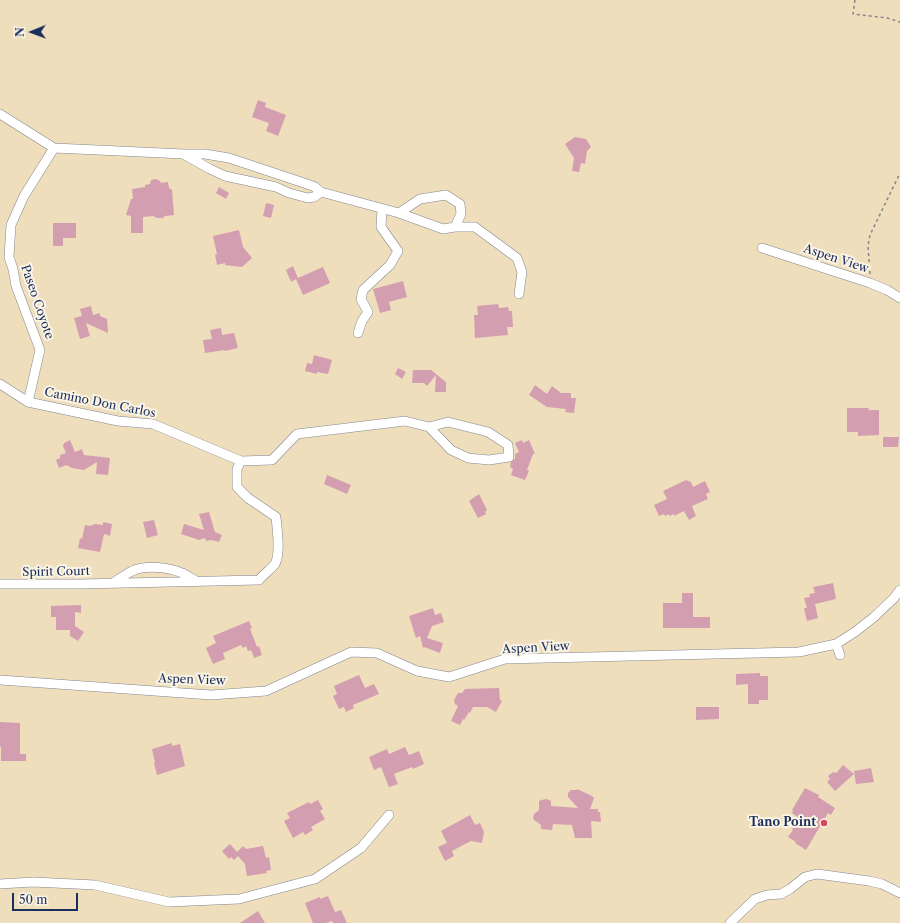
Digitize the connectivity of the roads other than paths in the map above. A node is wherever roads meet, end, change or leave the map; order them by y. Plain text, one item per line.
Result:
1 (0, 114) edge
2 (54, 148) junction
3 (184, 154) junction
4 (321, 192) junction
5 (382, 209) junction
6 (399, 213) junction
7 (455, 227) junction
8 (762, 248) dead end
9 (519, 294) dead end
10 (900, 298) edge
11 (358, 332) dead end
12 (0, 384) edge
13 (28, 402) junction
14 (429, 427) junction
15 (241, 461) junction
16 (196, 581) junction
17 (112, 583) junction
18 (0, 584) edge
19 (900, 590) edge
20 (836, 644) junction
21 (840, 655) dead end
22 (0, 680) edge
23 (389, 815) dead end
24 (0, 884) edge
25 (900, 893) edge
26 (730, 923) edge

1 - 2 street
2 - 3 street
2 - 13 street, Paseo Coyote
3 - 4 street
3 - 4 street
4 - 5 street
5 - 6 street
5 - 11 street
6 - 7 street
6 - 7 street
7 - 9 street
8 - 10 street, Aspen View
12 - 13 street, Camino Don Carlos
13 - 15 street, Camino Don Carlos
14 - 14 street
14 - 15 street
15 - 16 street, Spirit Court
16 - 17 street, Spirit Court
16 - 17 street, Spirit Court
17 - 18 street, Spirit Court
19 - 20 street, Aspen View
20 - 21 street
20 - 22 street, Aspen View
23 - 24 street
25 - 26 street

